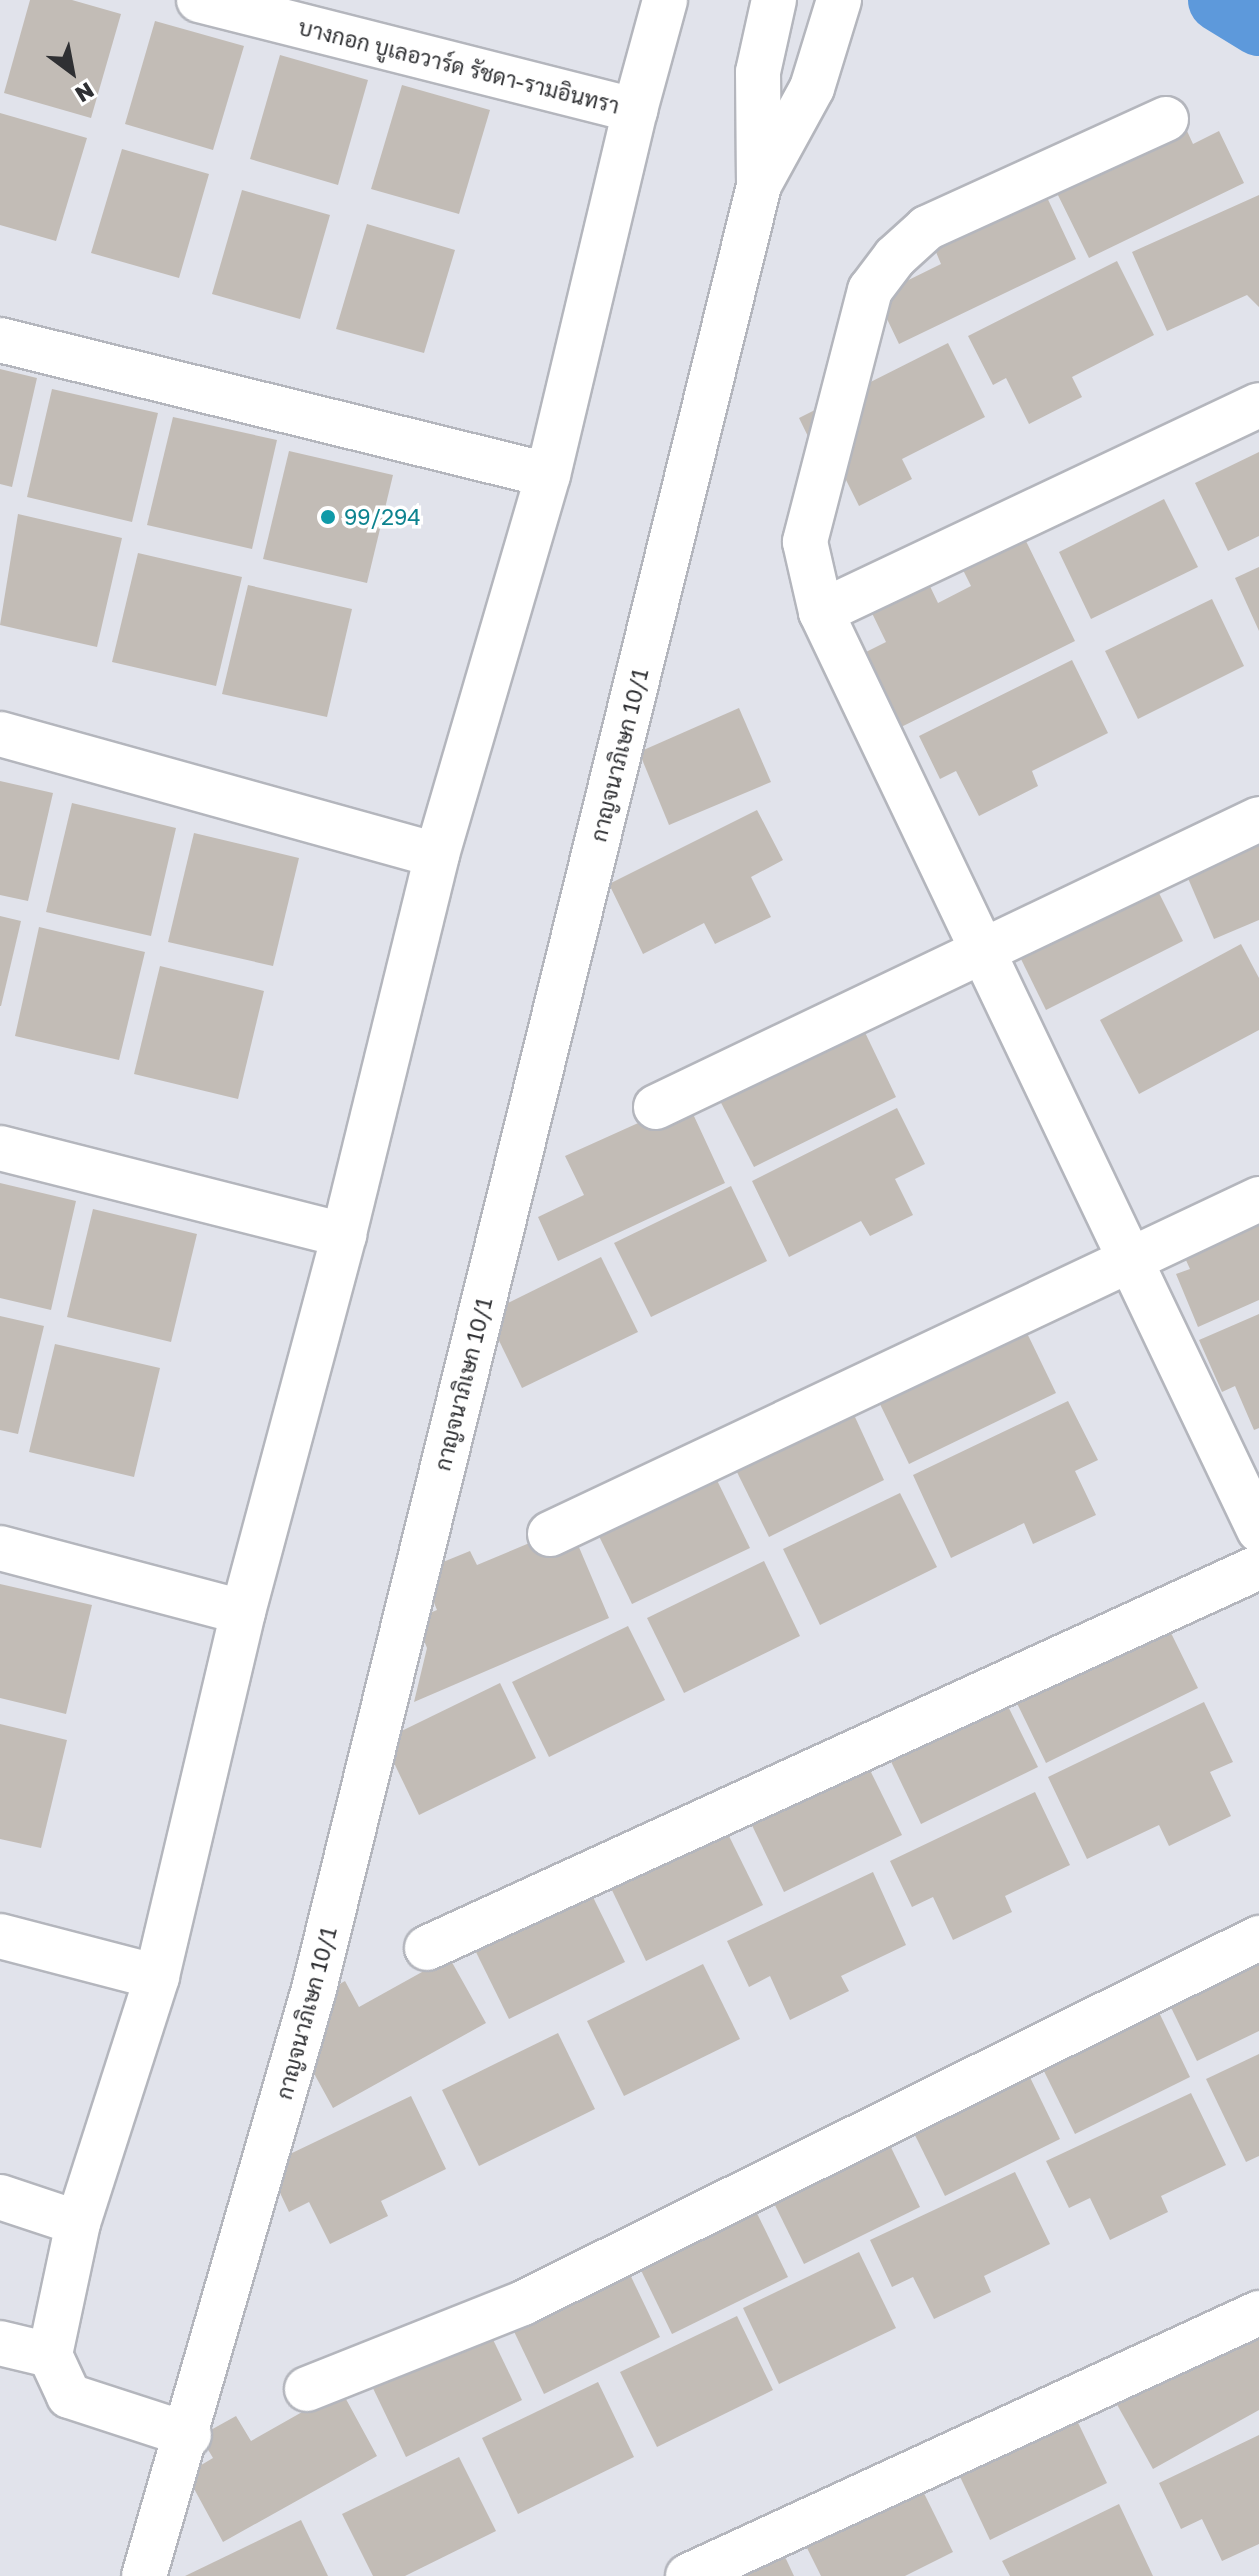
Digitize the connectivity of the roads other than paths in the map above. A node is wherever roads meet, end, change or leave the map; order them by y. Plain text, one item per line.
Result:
1 (199, 0) edge
2 (665, 0) edge
3 (774, 0) edge
4 (839, 0) edge
5 (635, 110) junction
6 (1166, 119) dead end
7 (759, 185) junction
8 (0, 340) edge
9 (1259, 405) edge
10 (548, 475) junction
11 (821, 612) junction
12 (0, 734) edge
13 (1259, 819) edge
14 (437, 855) junction
15 (984, 953) junction
16 (656, 1107) dead end
17 (0, 1148) edge
18 (1259, 1199) edge
19 (344, 1235) junction
20 (1128, 1260) junction
21 (1259, 1530) edge
22 (550, 1534) dead end
23 (0, 1548) edge
24 (1259, 1567) edge
25 (243, 1612) junction
26 (0, 1936) edge
27 (1259, 1938) edge
28 (427, 1948) dead end
29 (157, 1977) junction
30 (0, 2197) edge
31 (78, 2223) junction
32 (1259, 2313) edge
33 (0, 2343) edge
34 (50, 2355) junction
35 (307, 2389) dead end
36 (189, 2435) junction
37 (144, 2576) edge
38 (688, 2576) edge

1 - 5 street, บางกอก บูเลอวาร์ด รัชดา-รามอินทรา
2 - 5 street
3 - 7 street, กาญจนาภิเษก 10/1
4 - 7 street, กาญจนาภิเษก 10/1
5 - 10 street, บางกอก บูเลอวาร์ด รัชดา-รามอินทรา
6 - 11 street
7 - 36 street, กาญจนาภิเษก 10/1
8 - 10 street
9 - 11 street
10 - 14 street, บางกอก บูเลอวาร์ด รัชดา-รามอินทรา
11 - 15 street
12 - 14 street
13 - 15 street
14 - 19 street, บางกอก บูเลอวาร์ด รัชดา-รามอินทรา
15 - 16 street
15 - 20 street
17 - 19 street
18 - 20 street
19 - 25 street, บางกอก บูเลอวาร์ด รัชดา-รามอินทรา
20 - 21 street
20 - 22 street
23 - 25 street
24 - 28 street
25 - 29 street, บางกอก บูเลอวาร์ด รัชดา-รามอินทรา
26 - 29 street
27 - 35 street
29 - 31 street
30 - 31 street
31 - 34 street
32 - 38 street
33 - 34 street
34 - 36 street
36 - 37 street, กาญจนาภิเษก 10/1

